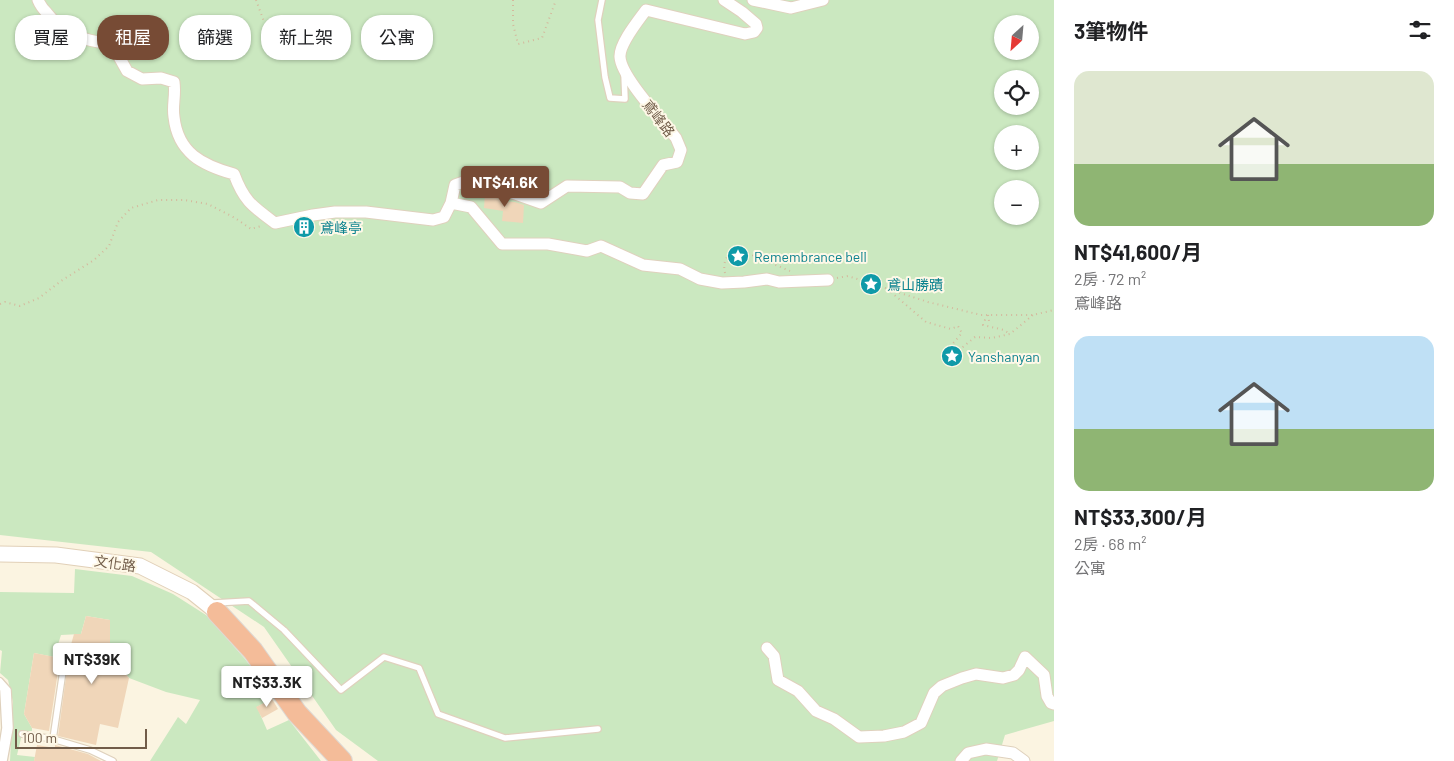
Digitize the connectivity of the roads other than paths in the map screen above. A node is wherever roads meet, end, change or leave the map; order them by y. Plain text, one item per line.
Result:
1 (38, 0) edge
2 (602, 0) edge
3 (724, 0) edge
4 (753, 0) edge
5 (823, 0) edge
6 (624, 70) junction
7 (451, 202) junction
8 (828, 280) road end
9 (0, 554) edge
10 (211, 607) junction
11 (240, 647) dead end
12 (767, 648) dead end
13 (66, 650) dead end
14 (257, 670) dead end
15 (0, 682) edge
16 (1054, 704) edge
17 (300, 727) dead end
18 (598, 729) dead end
19 (22, 734) dead end
20 (54, 740) junction
21 (0, 760) edge
22 (338, 760) edge
23 (4, 761) edge
24 (113, 761) edge
25 (961, 761) edge
26 (1024, 761) edge

1 - 7 street, 鳶峰路
2 - 6 lane
3 - 6 street
4 - 5 street
6 - 7 street, 鳶峰路
7 - 8 street
9 - 10 street, 文化路
10 - 11 lane
10 - 18 lane
10 - 22 highway
12 - 16 street
13 - 20 lane
14 - 17 lane
15 - 21 lane
15 - 23 lane
19 - 20 lane
20 - 24 lane
25 - 26 street

